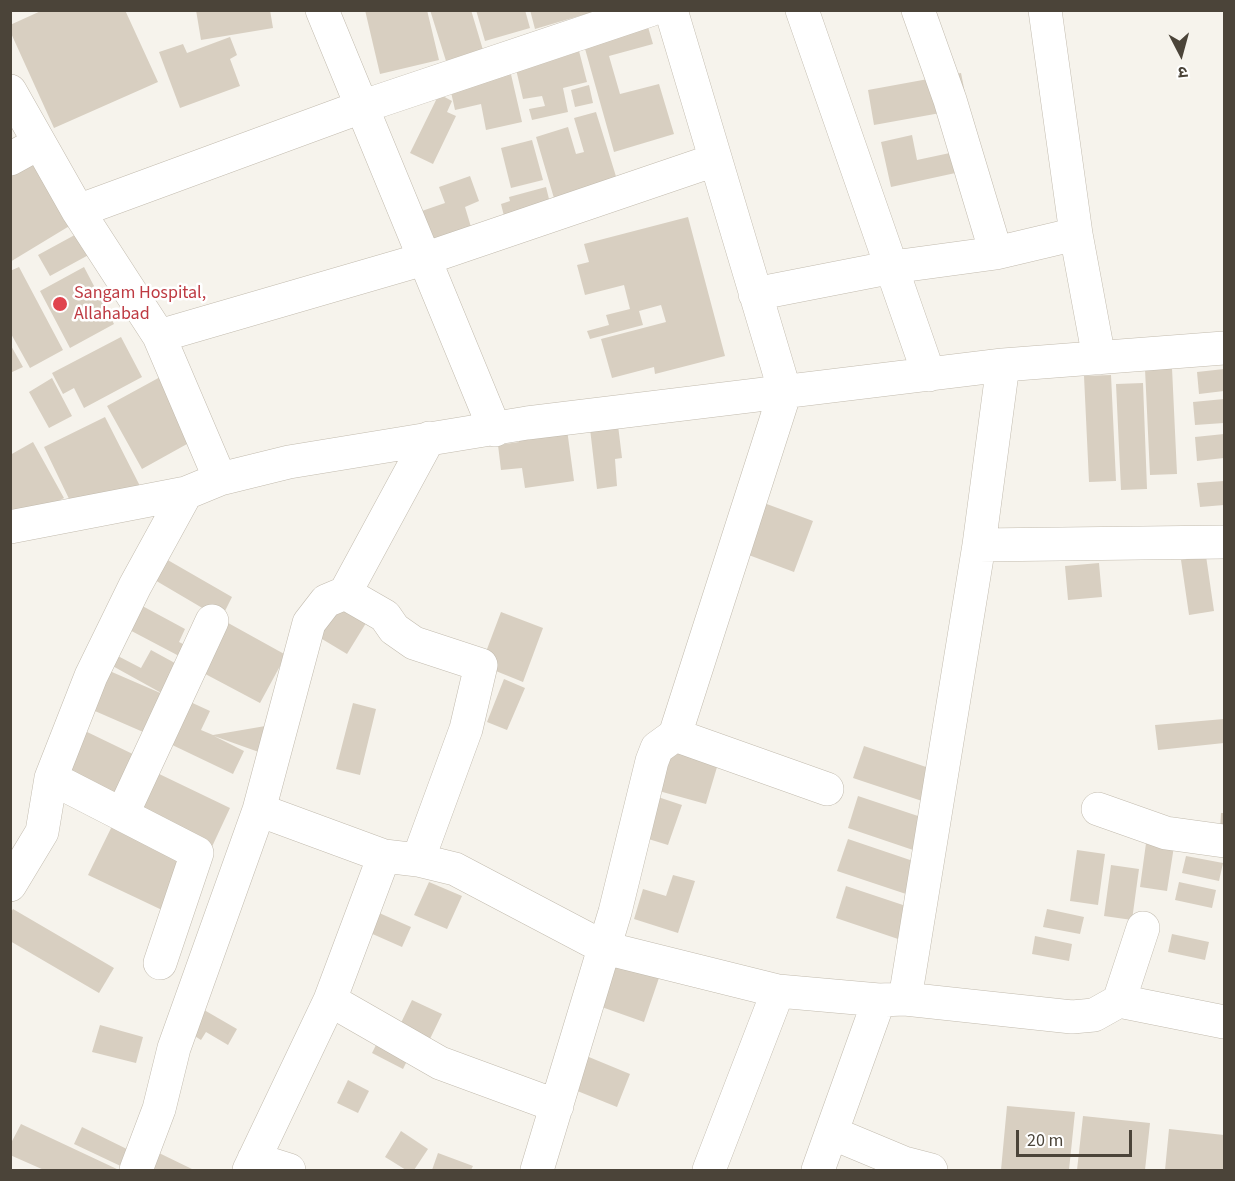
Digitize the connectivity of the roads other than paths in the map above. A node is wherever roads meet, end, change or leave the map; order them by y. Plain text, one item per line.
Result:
1 (322, 10) edge
2 (650, 10) edge
3 (671, 10) edge
4 (802, 10) edge
5 (918, 10) edge
6 (1045, 10) edge
7 (10, 91) edge
8 (361, 107) junction
9 (39, 143) junction
10 (10, 159) edge
11 (716, 160) junction
12 (78, 211) junction
13 (1076, 234) junction
14 (996, 254) junction
15 (424, 259) junction
16 (894, 267) junction
17 (755, 294) junction
18 (159, 336) junction
19 (1224, 348) edge
20 (1099, 358) junction
21 (1003, 365) junction
22 (929, 375) junction
23 (785, 392) junction
24 (495, 430) junction
25 (429, 438) junction
26 (220, 479) junction
27 (186, 493) junction
28 (10, 527) edge
29 (1224, 542) edge
30 (980, 545) junction
31 (345, 593) junction
32 (212, 621) dead end
33 (675, 735) junction
34 (51, 778) junction
35 (827, 789) dead end
36 (1098, 809) dead end
37 (259, 810) junction
38 (123, 813) junction
39 (1224, 841) edge
40 (384, 856) junction
41 (418, 860) junction
42 (10, 885) edge
43 (1143, 928) dead end
44 (605, 948) junction
45 (160, 963) dead end
46 (778, 991) junction
47 (330, 1000) junction
48 (892, 1000) junction
49 (1119, 1000) junction
50 (1224, 1022) edge
51 (557, 1106) junction
52 (832, 1133) junction
53 (252, 1165) edge
54 (136, 1170) edge
55 (289, 1170) edge
56 (537, 1170) edge
57 (708, 1170) edge
58 (818, 1170) edge
59 (931, 1170) edge

1 - 8 street
2 - 8 street
3 - 11 street
4 - 16 street
5 - 14 street
6 - 13 street
7 - 9 street
8 - 12 street
8 - 15 street
9 - 10 street
9 - 12 street
11 - 15 street
11 - 17 street
12 - 18 street
13 - 14 street
13 - 20 street
14 - 16 street
15 - 18 street
15 - 24 street
16 - 17 street
16 - 22 street
17 - 23 street
18 - 26 street
19 - 20 street
20 - 21 street
21 - 22 street
21 - 30 street
22 - 23 street
23 - 24 street
23 - 33 street
24 - 25 street
25 - 26 street
25 - 31 street
26 - 27 street
27 - 28 street
27 - 34 street
29 - 30 street
30 - 48 street
31 - 37 street
31 - 41 street
32 - 38 street
33 - 35 street
33 - 44 street
34 - 38 street
34 - 42 street
36 - 39 street
37 - 40 street
37 - 54 street
38 - 45 street
40 - 41 street
40 - 47 street
41 - 44 street
43 - 49 street
44 - 46 street
44 - 51 street
46 - 48 street
46 - 57 street
47 - 51 street
47 - 53 street
48 - 49 street
48 - 52 street
49 - 50 street
51 - 56 street
52 - 58 street
52 - 59 street
53 - 55 street

